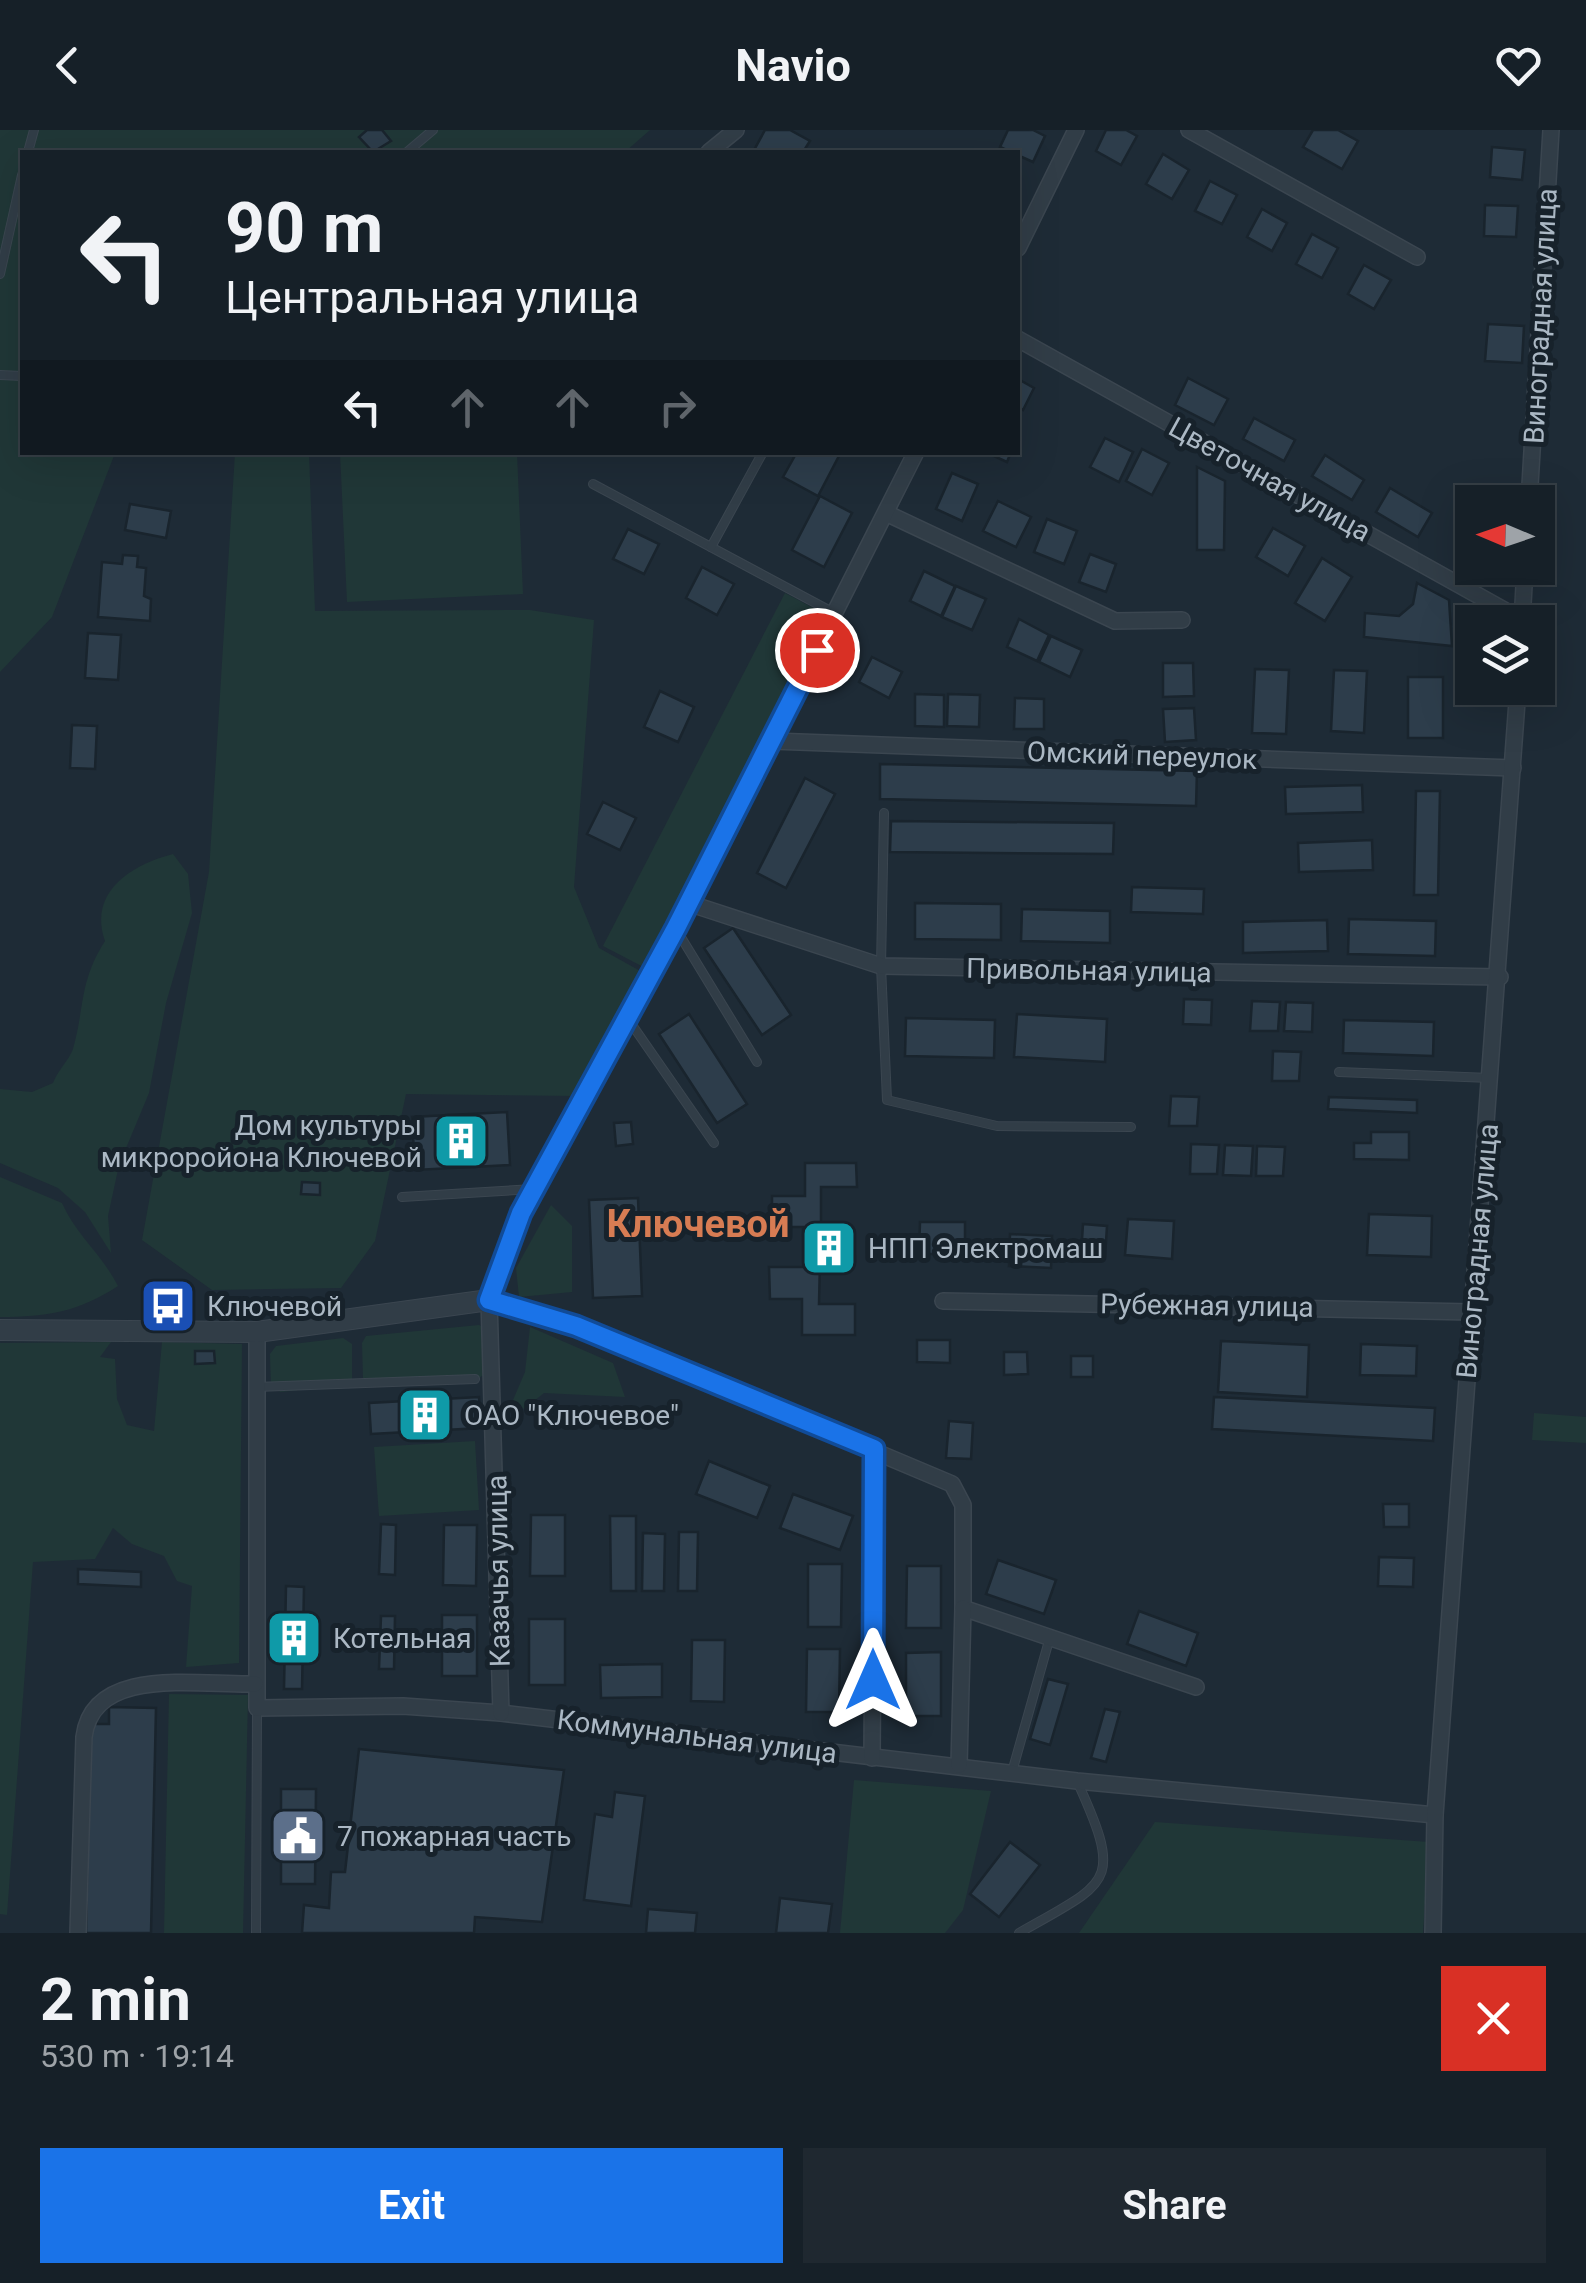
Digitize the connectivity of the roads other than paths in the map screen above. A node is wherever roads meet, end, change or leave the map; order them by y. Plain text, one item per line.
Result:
1 (432, 130) edge
2 (736, 130) edge
3 (1076, 130) edge
4 (1189, 130) edge
5 (1551, 130) edge
6 (409, 150) edge
7 (711, 150) edge
8 (20, 184) edge
9 (1020, 244) edge
10 (1417, 257) dead end
11 (0, 274) edge
12 (1020, 340) edge
13 (761, 455) edge
14 (915, 455) edge
15 (593, 484) dead end
16 (1530, 485) edge
17 (886, 513) junction
18 (710, 547) junction
19 (1493, 605) edge
20 (836, 614) junction
21 (1182, 620) dead end
22 (1517, 705) edge
23 (772, 742) junction
24 (1513, 768) junction
25 (884, 813) dead end
26 (688, 903) junction
27 (676, 928) junction
28 (881, 966) junction
29 (1500, 977) junction
30 (627, 1018) junction
31 (757, 1062) dead end
32 (1339, 1072) dead end
33 (1492, 1078) junction
34 (1131, 1127) dead end
35 (714, 1142) dead end
36 (534, 1188) junction
37 (402, 1196) dead end
38 (489, 1300) junction
39 (944, 1300) dead end
40 (1471, 1312) junction
41 (0, 1330) edge
42 (257, 1332) junction
43 (475, 1379) dead end
44 (256, 1387) junction
45 (874, 1449) junction
46 (962, 1608) junction
47 (1050, 1637) junction
48 (255, 1684) junction
49 (1196, 1687) dead end
50 (257, 1708) junction
51 (501, 1712) junction
52 (872, 1758) junction
53 (959, 1765) junction
54 (1012, 1772) junction
55 (1077, 1781) junction
56 (1435, 1815) junction
57 (256, 1932) edge
58 (78, 1933) edge
59 (1019, 1933) edge
60 (1433, 1933) edge

1 - 6 lane
2 - 7 street
3 - 9 street
4 - 10 street
5 - 16 street, Виноградная улица
8 - 11 lane
12 - 19 street, Цветочная улица
13 - 18 lane
14 - 17 street, Казачья улица
15 - 18 lane
17 - 20 street, Казачья улица
17 - 21 street
18 - 20 lane
20 - 23 street, Казачья улица
22 - 24 street, Виноградная улица
23 - 24 street, Омский переулок
23 - 26 street, Казачья улица
24 - 29 street, Виноградная улица
25 - 28 lane
26 - 27 street, Казачья улица
26 - 28 street, Привольная улица
27 - 30 street, Казачья улица
27 - 31 lane
28 - 29 street, Привольная улица
28 - 34 lane
29 - 33 street, Виноградная улица
30 - 35 lane
30 - 36 street, Казачья улица
32 - 33 lane
33 - 40 street, Виноградная улица
36 - 37 lane
36 - 38 street, Казачья улица
38 - 42 street
38 - 45 street
38 - 51 street, Казачья улица
39 - 40 street, Рубежная улица
40 - 56 street, Виноградная улица
41 - 42 street
42 - 44 street
43 - 44 lane
44 - 48 street
45 - 46 street
45 - 52 street
46 - 47 street
46 - 53 street
47 - 49 street
47 - 54 lane
48 - 50 street
48 - 58 street
50 - 51 street, Коммунальная улица
50 - 57 lane
51 - 52 street, Коммунальная улица
52 - 53 street, Коммунальная улица
53 - 54 street, Коммунальная улица
54 - 55 street, Коммунальная улица
55 - 56 street, Коммунальная улица
55 - 59 lane
56 - 60 street, Виноградная улица

